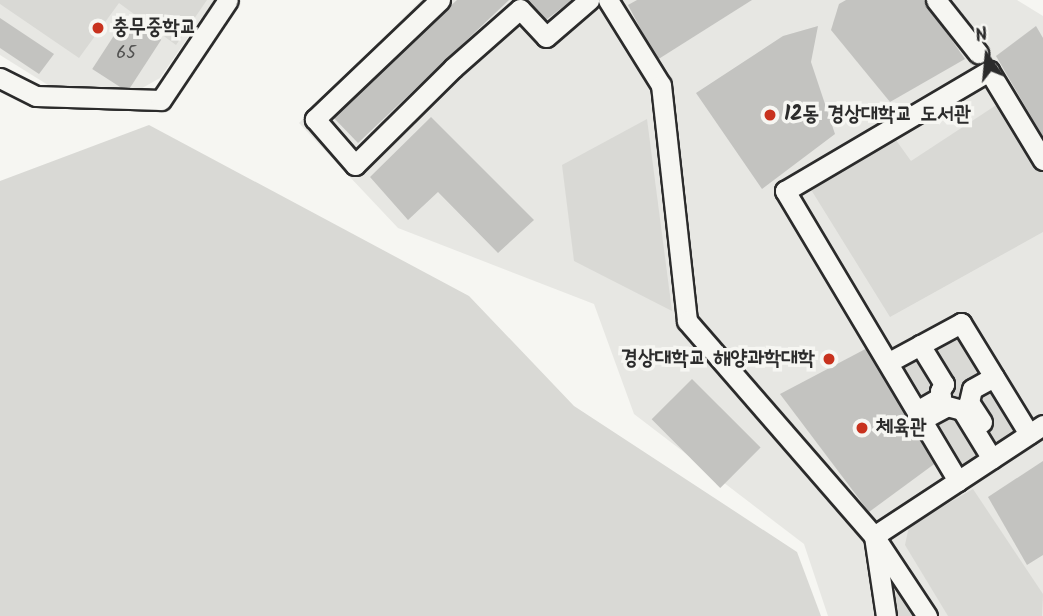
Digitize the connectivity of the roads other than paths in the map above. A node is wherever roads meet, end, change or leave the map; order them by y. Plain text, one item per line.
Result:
1 (228, 0) edge
2 (440, 0) edge
3 (589, 0) edge
4 (608, 0) edge
5 (936, 0) edge
6 (978, 53) dead end
7 (0, 78) edge
8 (1043, 160) edge
9 (923, 343) junction
10 (888, 362) junction
11 (991, 372) junction
12 (920, 415) junction
13 (1036, 430) edge
14 (997, 455) junction
15 (958, 481) junction
16 (874, 536) junction
17 (886, 616) edge
18 (928, 616) edge

1 - 7 street
2 - 3 street
4 - 16 street
5 - 6 street
8 - 10 street
9 - 10 street
9 - 11 street
9 - 11 street
9 - 12 street
10 - 12 street
11 - 13 street
11 - 14 street
12 - 14 street
12 - 15 street
13 - 14 street
14 - 15 street
15 - 16 street
16 - 17 street
16 - 18 street

